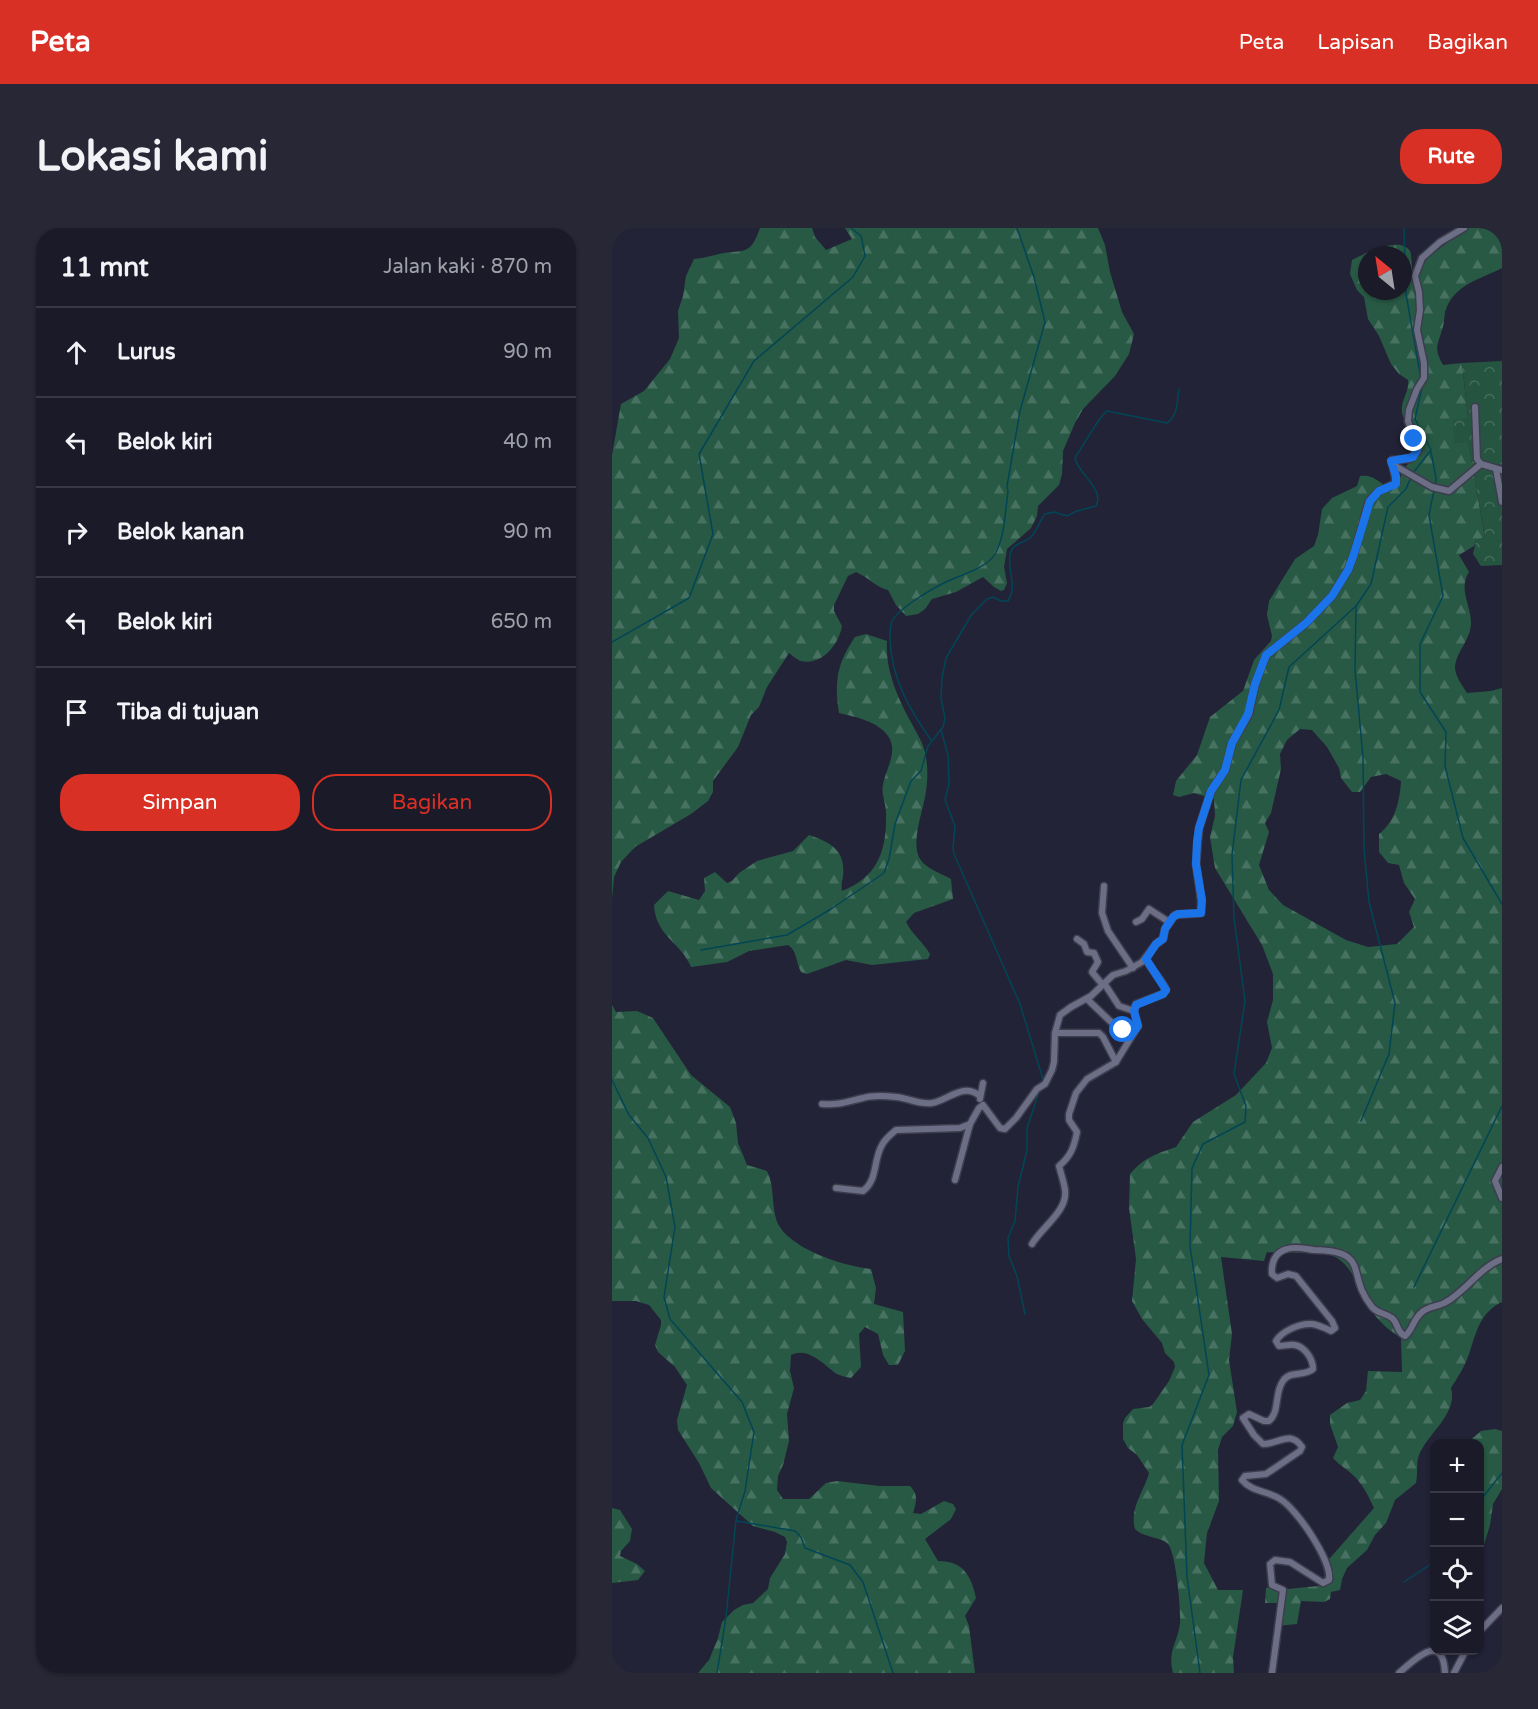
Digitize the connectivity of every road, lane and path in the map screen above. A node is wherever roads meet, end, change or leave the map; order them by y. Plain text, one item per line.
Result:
1 (1464, 228) edge
2 (1475, 407) dead end
3 (1392, 464) junction
4 (1481, 464) junction
5 (1499, 470) edge
6 (1502, 502) edge
7 (1104, 886) dead end
8 (1136, 922) dead end
9 (1169, 922) junction
10 (1077, 939) dead end
11 (1146, 959) junction
12 (1133, 968) junction
13 (1103, 984) junction
14 (1087, 999) junction
15 (1134, 1011) junction
16 (1055, 1033) junction
17 (1130, 1037) junction
18 (1116, 1062) junction
19 (983, 1083) dead end
20 (980, 1096) junction
21 (822, 1104) dead end
22 (981, 1105) junction
23 (970, 1124) junction
24 (1502, 1167) edge
25 (955, 1180) dead end
26 (836, 1188) dead end
27 (1502, 1198) edge
28 (1032, 1244) dead end
29 (1502, 1259) edge
30 (1502, 1608) edge
31 (1484, 1627) edge
32 (1463, 1655) edge
33 (1272, 1673) edge
34 (1399, 1673) edge
35 (1445, 1673) edge
36 (1454, 1673) edge

1 - 3 street
2 - 4 street
3 - 4 street
3 - 9 street
4 - 5 street
5 - 6 street
7 - 12 street
8 - 9 street
9 - 11 street
10 - 13 street
11 - 12 street
11 - 15 street
12 - 13 street
13 - 14 street
13 - 15 street
14 - 16 street
14 - 17 street
15 - 17 street
16 - 18 street
16 - 22 street
17 - 18 street
18 - 28 street
19 - 20 street
20 - 21 street
20 - 22 street
22 - 23 street
23 - 25 street
23 - 26 street
24 - 27 street
29 - 33 street
30 - 31 street
32 - 36 street
34 - 35 street

